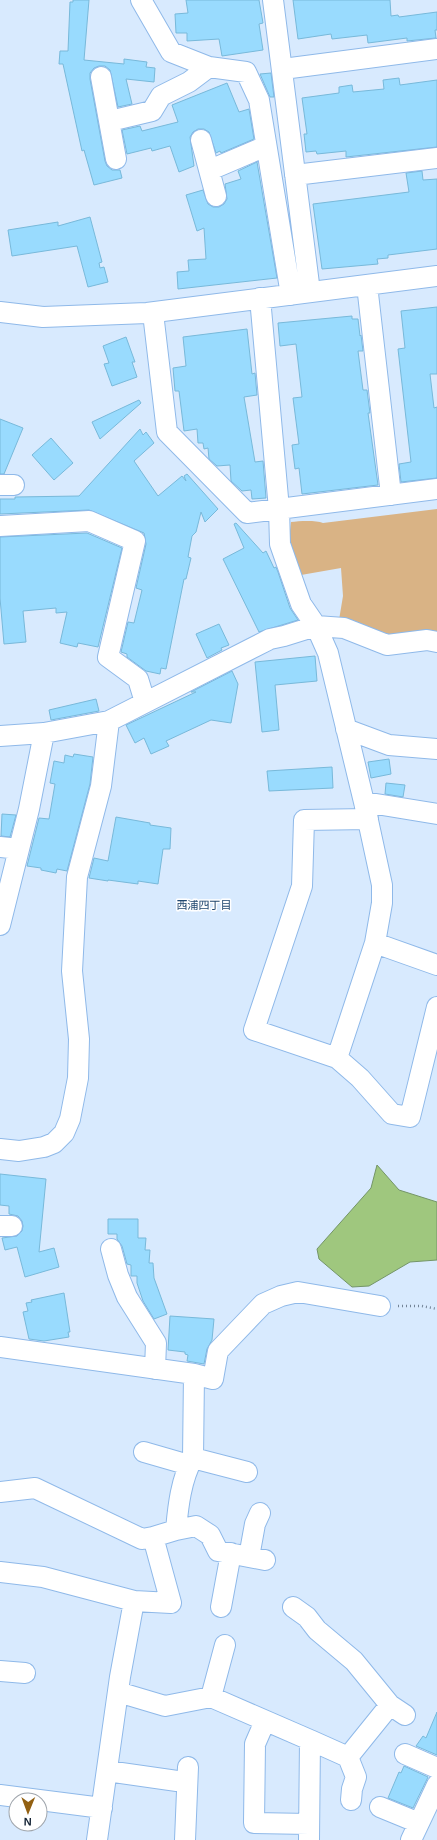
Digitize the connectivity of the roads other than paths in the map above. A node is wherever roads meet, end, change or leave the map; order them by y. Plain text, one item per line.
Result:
1 (141, 0) edge
2 (273, 0) edge
3 (437, 49) edge
4 (209, 67) junction
5 (283, 68) junction
6 (101, 77) dead end
7 (110, 121) junction
8 (201, 140) dead end
9 (266, 146) junction
10 (437, 158) edge
11 (116, 159) dead end
12 (210, 170) junction
13 (295, 175) junction
14 (216, 196) dead end
15 (437, 276) edge
16 (367, 285) junction
17 (300, 293) junction
18 (260, 298) junction
19 (0, 312) edge
20 (153, 313) junction
21 (437, 489) edge
22 (391, 495) junction
23 (279, 509) junction
24 (0, 526) edge
25 (316, 626) junction
26 (437, 642) edge
27 (145, 702) junction
28 (109, 721) junction
29 (346, 729) junction
30 (44, 733) junction
31 (0, 736) edge
32 (437, 749) edge
33 (366, 810) junction
34 (437, 814) edge
35 (10, 848) edge
36 (0, 925) edge
37 (375, 943) junction
38 (437, 965) edge
39 (437, 1008) edge
40 (337, 1058) junction
41 (0, 1149) edge
42 (110, 1250) dead end
43 (380, 1306) road end
44 (0, 1347) edge
45 (155, 1369) junction
46 (194, 1374) junction
47 (144, 1452) dead end
48 (191, 1462) junction
49 (247, 1472) dead end
50 (0, 1492) edge
51 (260, 1513) dead end
52 (176, 1530) junction
53 (153, 1537) junction
54 (248, 1557) junction
55 (0, 1572) edge
56 (134, 1601) junction
57 (221, 1607) dead end
58 (293, 1607) dead end
59 (225, 1645) dead end
60 (0, 1671) edge
61 (25, 1673) dead end
62 (118, 1692) junction
63 (212, 1697) junction
64 (265, 1721) junction
65 (310, 1740) junction
66 (405, 1754) dead end
67 (348, 1757) junction
68 (437, 1768) edge
69 (107, 1771) junction
70 (437, 1785) edge
71 (0, 1795) edge
72 (351, 1800) dead end
73 (102, 1808) junction
74 (380, 1808) dead end
75 (415, 1831) edge
76 (268, 1832) edge
77 (309, 1832) edge
78 (97, 1840) edge
79 (185, 1840) edge

1 - 4 street
2 - 5 street
3 - 5 street
4 - 7 street
4 - 9 street
5 - 13 street
6 - 7 street
7 - 11 street
8 - 12 street
9 - 12 street
9 - 17 street
10 - 13 street
12 - 14 street
13 - 17 street
15 - 16 street
16 - 17 street
16 - 22 street
17 - 18 street
18 - 20 street
18 - 23 street
19 - 20 street
20 - 23 street
21 - 22 street
22 - 23 street
23 - 25 street
24 - 27 street
25 - 26 street
25 - 27 street
25 - 29 street
27 - 28 street
28 - 30 street
28 - 41 street
29 - 32 street
29 - 33 street
30 - 31 street
30 - 35 street
33 - 34 street
33 - 37 street
33 - 40 street
35 - 36 street
37 - 38 street
37 - 40 street
39 - 40 street
42 - 45 street
43 - 46 street
44 - 45 street
45 - 46 street
46 - 48 street
47 - 48 street
48 - 49 street
48 - 52 street
50 - 53 street
51 - 54 street
52 - 53 street
52 - 54 street
53 - 56 street
54 - 57 street
55 - 56 street
56 - 62 street
58 - 67 street
59 - 63 street
60 - 61 street
62 - 63 street
62 - 69 street
63 - 64 street
64 - 65 street
64 - 76 street
65 - 67 street
65 - 77 street
66 - 68 street
67 - 72 street
69 - 73 street
69 - 79 street
70 - 75 street
71 - 73 street
73 - 78 street
74 - 75 street
76 - 77 street

